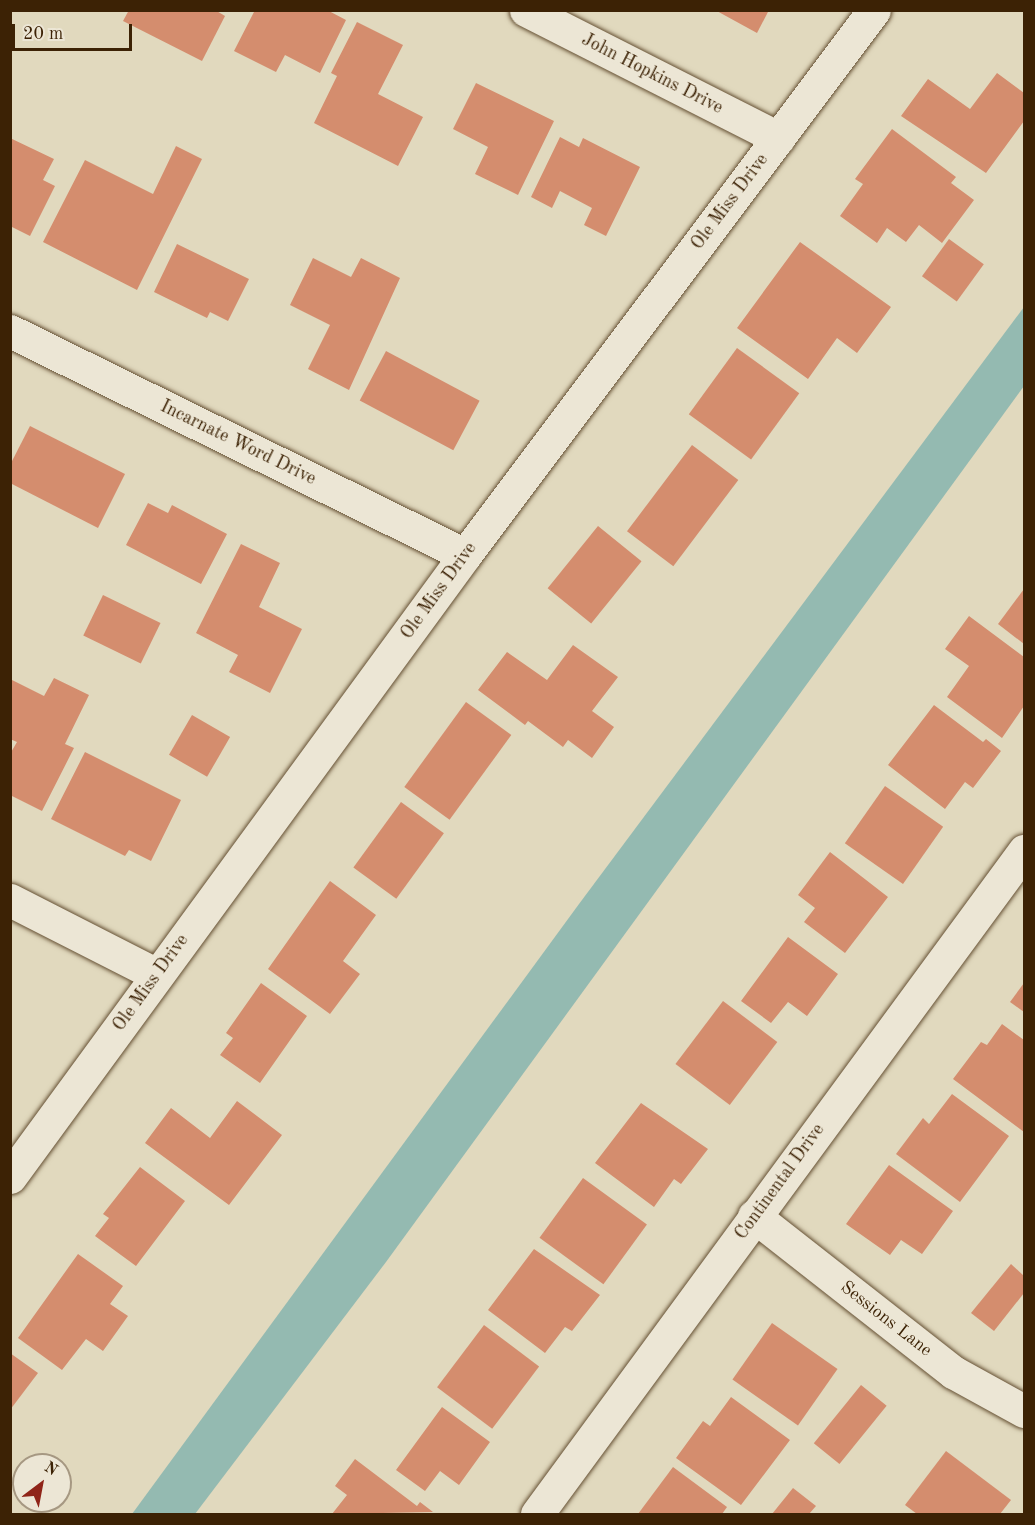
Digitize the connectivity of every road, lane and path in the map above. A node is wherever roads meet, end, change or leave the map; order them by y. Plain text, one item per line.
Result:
1 (526, 10) edge
2 (874, 10) edge
3 (778, 138) junction
4 (10, 331) edge
5 (465, 555) junction
6 (1024, 851) edge
7 (10, 900) edge
8 (157, 975) junction
9 (10, 1177) edge
10 (754, 1216) junction
11 (1024, 1411) edge
12 (537, 1515) edge

1 - 3 street, John Hopkins Drive
2 - 3 street, Ole Miss Drive
3 - 5 street, Ole Miss Drive
4 - 5 street, Incarnate Word Drive
5 - 8 street, Ole Miss Drive
6 - 10 street, Continental Drive
7 - 8 street
8 - 9 street, Ole Miss Drive
10 - 11 street, Sessions Lane
10 - 12 street, Continental Drive

